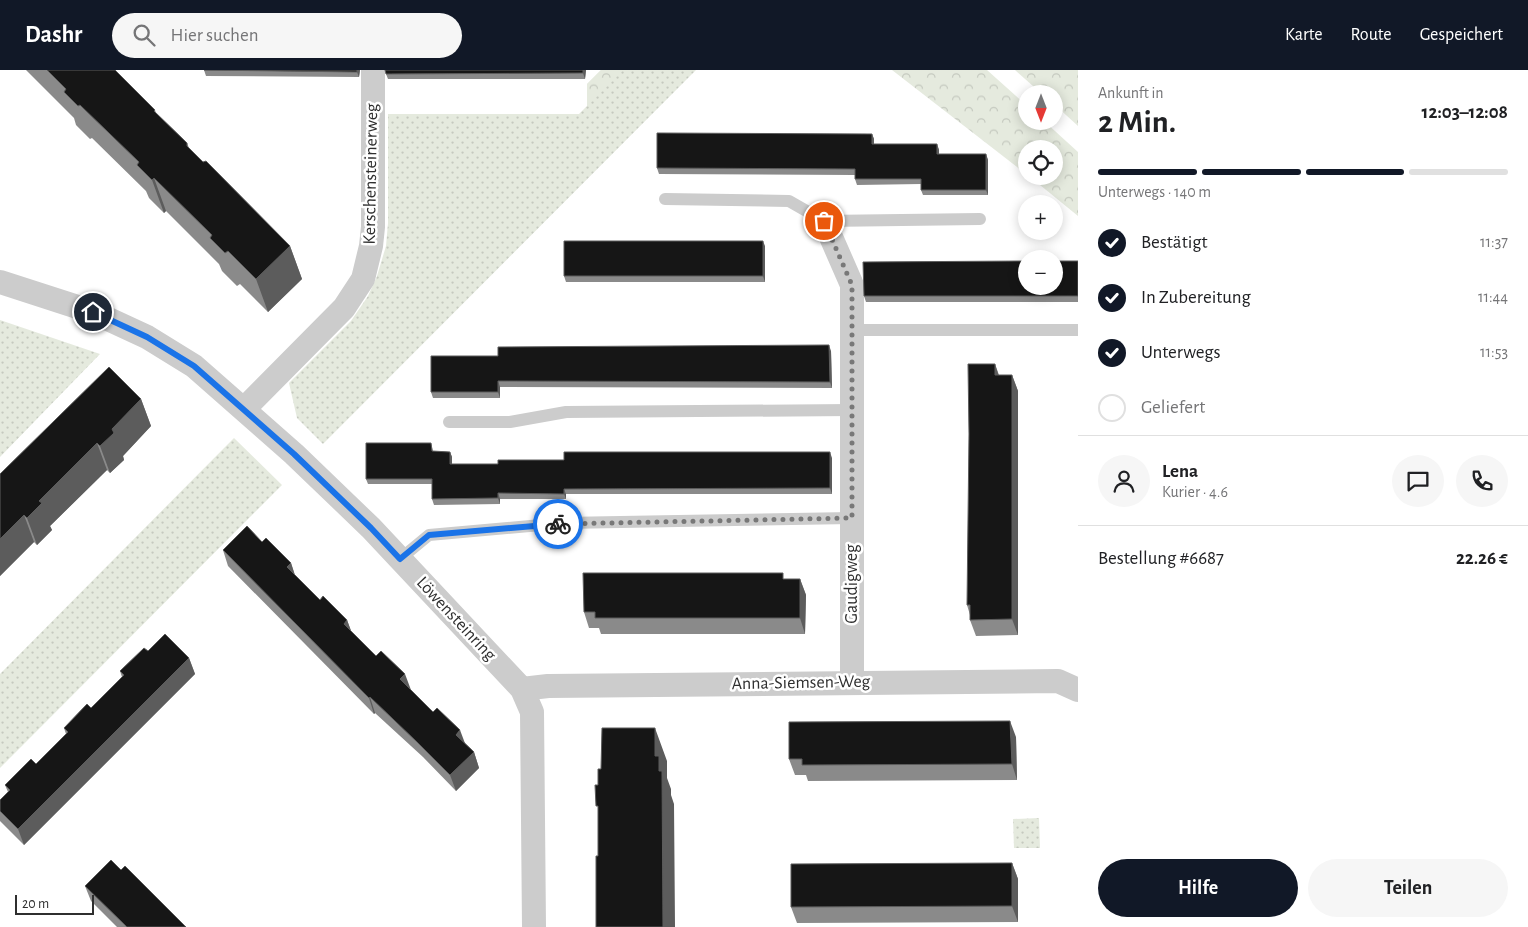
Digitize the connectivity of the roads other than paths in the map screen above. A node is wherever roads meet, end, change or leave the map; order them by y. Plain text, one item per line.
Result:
1 (373, 70) edge
2 (665, 199) dead end
3 (980, 219) dead end
4 (824, 221) junction
5 (0, 282) edge
6 (852, 330) junction
7 (1078, 330) edge
8 (244, 410) junction
9 (852, 410) junction
10 (449, 422) dead end
11 (852, 518) junction
12 (400, 559) junction
13 (852, 683) junction
14 (522, 688) junction
15 (1078, 690) edge
16 (534, 927) edge

1 - 8 street, Kerschensteinerweg
2 - 4 lane
3 - 4 lane
4 - 6 street, Gaudigweg
5 - 8 street, Löwensteinring
6 - 7 lane
6 - 9 street, Gaudigweg
8 - 12 street, Löwensteinring
9 - 10 lane
9 - 11 street, Gaudigweg
11 - 12 lane
11 - 13 street, Gaudigweg
12 - 14 street, Löwensteinring
13 - 14 street, Anna-Siemsen-Weg
13 - 15 street, Anna-Siemsen-Weg
14 - 16 street, Löwensteinring

